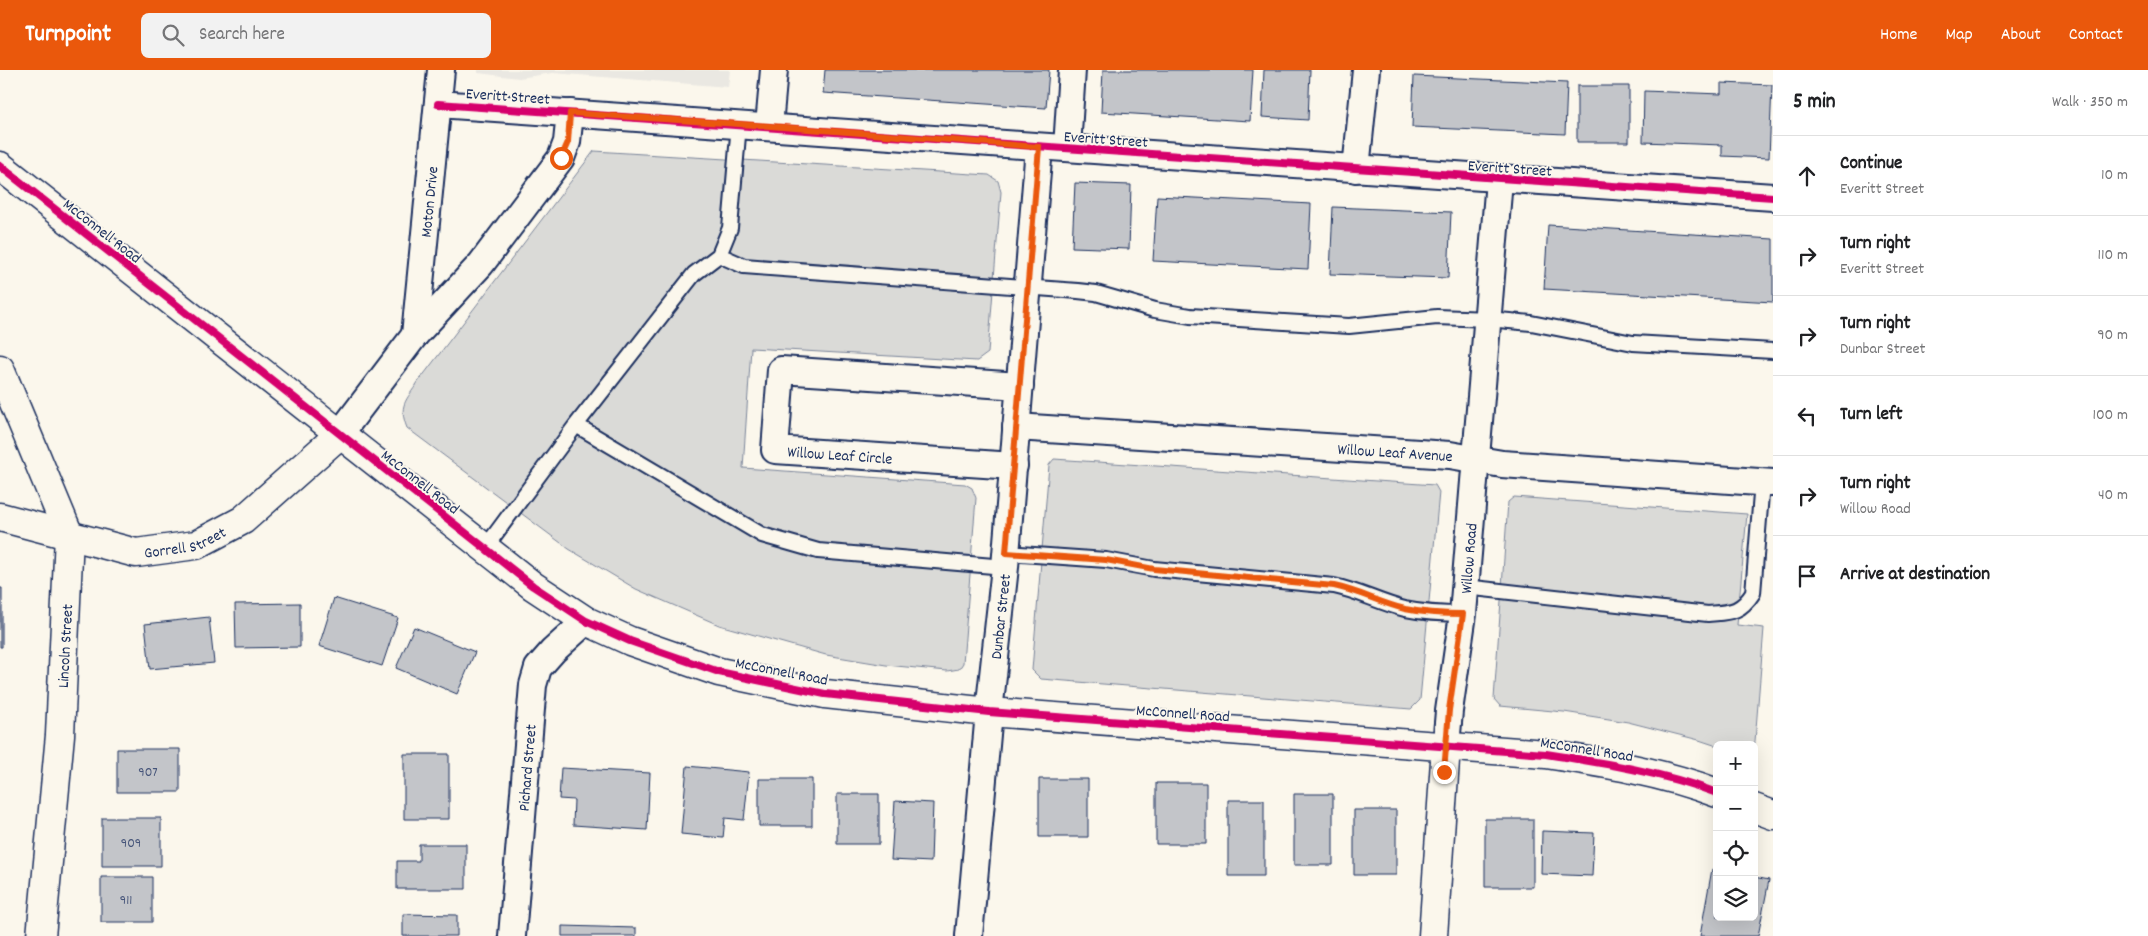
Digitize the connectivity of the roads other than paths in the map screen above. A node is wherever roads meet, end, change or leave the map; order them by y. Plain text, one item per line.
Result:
1 (441, 70) edge
2 (774, 70) edge
3 (1072, 70) edge
4 (1366, 70) edge
5 (438, 104) junction
6 (570, 113) junction
7 (739, 124) junction
8 (770, 126) junction
9 (1039, 147) junction
10 (1067, 148) junction
11 (0, 166) edge
12 (1356, 169) junction
13 (1499, 180) junction
14 (1773, 197) edge
15 (719, 255) junction
16 (1028, 287) junction
17 (1488, 319) junction
18 (415, 335) junction
19 (1773, 352) edge
20 (0, 369) edge
21 (1020, 386) junction
22 (576, 425) junction
23 (1016, 427) junction
24 (339, 435) junction
25 (1476, 461) junction
26 (1014, 466) junction
27 (1767, 482) edge
28 (0, 517) edge
29 (68, 535) junction
30 (484, 548) junction
31 (1006, 560) junction
32 (1465, 587) junction
33 (1463, 614) junction
34 (586, 621) junction
35 (989, 712) junction
36 (1446, 746) junction
37 (1713, 792) edge
38 (1758, 809) edge
39 (1773, 815) edge
40 (42, 936) edge
41 (512, 936) edge
42 (969, 936) edge
43 (1433, 936) edge

1 - 5 street, Moton Drive
2 - 8 street
3 - 10 street
4 - 12 street
5 - 6 street, Everitt Street
5 - 18 street, Moton Drive
6 - 7 street, Everitt Street
6 - 18 street, Everitt Street
7 - 8 street, Everitt Street
7 - 15 lane
8 - 9 street, Everitt Street
9 - 10 street, Everitt Street
9 - 16 street, Dunbar Street
10 - 12 street, Everitt Street
11 - 24 street, McConnell Road
12 - 13 street, Everitt Street
13 - 14 street, Everitt Street
13 - 17 street, Willow Road
15 - 16 lane
15 - 22 lane
16 - 17 lane
16 - 21 street, Dunbar Street
17 - 19 lane
17 - 25 street, Willow Road
18 - 24 street, Everitt Street
20 - 29 street, Lincoln Street
21 - 23 street, Dunbar Street
21 - 26 street, Willow Leaf Circle
22 - 30 lane
22 - 31 lane
23 - 25 street, Willow Leaf Avenue
23 - 26 street, Dunbar Street
24 - 29 street, Gorrell Street
24 - 30 street, McConnell Road
25 - 27 street, Willow Leaf Avenue
25 - 32 street, Willow Road
26 - 31 street, Dunbar Street
27 - 32 lane
28 - 29 street, Gorrell Street
29 - 40 street, Lincoln Street
30 - 34 street, McConnell Road
31 - 33 lane
31 - 35 street, Dunbar Street
32 - 33 street, Willow Road
33 - 36 street, Willow Road
34 - 35 street, McConnell Road
34 - 41 street, Pichard Street
35 - 36 street, McConnell Road
35 - 42 street, Dunbar Street
36 - 37 street, McConnell Road
36 - 43 street, Willow Road
38 - 39 street

